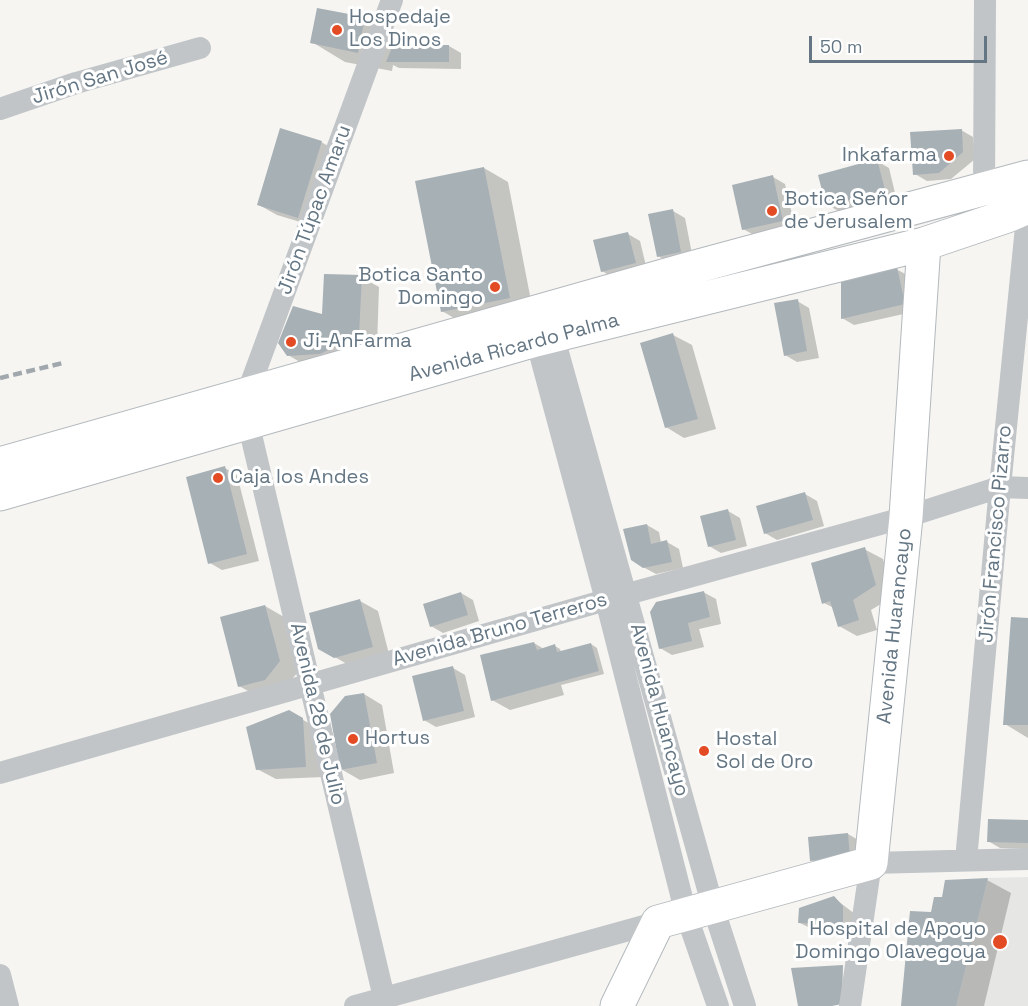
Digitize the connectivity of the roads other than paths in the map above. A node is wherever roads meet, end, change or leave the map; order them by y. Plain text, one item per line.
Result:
1 (392, 0) edge
2 (985, 0) edge
3 (200, 48) dead end
4 (0, 109) edge
5 (1028, 177) edge
6 (984, 187) junction
7 (1028, 207) edge
8 (924, 244) junction
9 (541, 325) junction
10 (248, 408) junction
11 (0, 464) edge
12 (1000, 487) junction
13 (1028, 488) edge
14 (0, 494) edge
15 (906, 517) junction
16 (617, 597) junction
17 (310, 684) junction
18 (0, 773) edge
19 (1028, 859) edge
20 (966, 860) junction
21 (871, 863) junction
22 (685, 914) junction
23 (0, 975) edge
24 (385, 1002) edge
25 (8, 1006) edge
26 (355, 1006) edge
27 (617, 1006) edge
28 (718, 1006) edge
29 (745, 1006) edge
30 (850, 1006) edge

1 - 10 street, Jirón Túpac Amaru
2 - 6 street
3 - 4 street, Jirón San José
5 - 6 main road, Avenida Ricardo Palma
6 - 9 main road, Avenida Ricardo Palma
7 - 8 main road, Avenida Ricardo Palma
7 - 12 street, Jirón Francisco Pizarro
8 - 9 main road, Avenida Ricardo Palma
8 - 15 main road, Avenida Huarancayo
9 - 10 main road, Avenida Ricardo Palma
9 - 16 street, Avenida Huancayo
10 - 11 main road, Avenida Ricardo Palma
10 - 14 main road, Avenida Ricardo Palma
10 - 17 street, Avenida 28 de Julio
12 - 13 street, Avenida Bruno Terreros
12 - 15 street, Avenida Bruno Terreros
12 - 20 street, Jirón Francisco Pizarro
15 - 16 street, Avenida Bruno Terreros
15 - 21 main road, Avenida Huarancayo
16 - 17 street, Avenida Bruno Terreros
16 - 22 street, Avenida Huancayo
17 - 18 street, Avenida Bruno Terreros
17 - 24 street, Avenida 28 de Julio
19 - 20 street
20 - 21 street
21 - 22 main road
21 - 30 street, Avenida Huarancayo
22 - 24 street
22 - 27 main road
22 - 28 street, Avenida Huancayo
22 - 29 street, Avenida Huancayo
23 - 25 street
24 - 26 street

